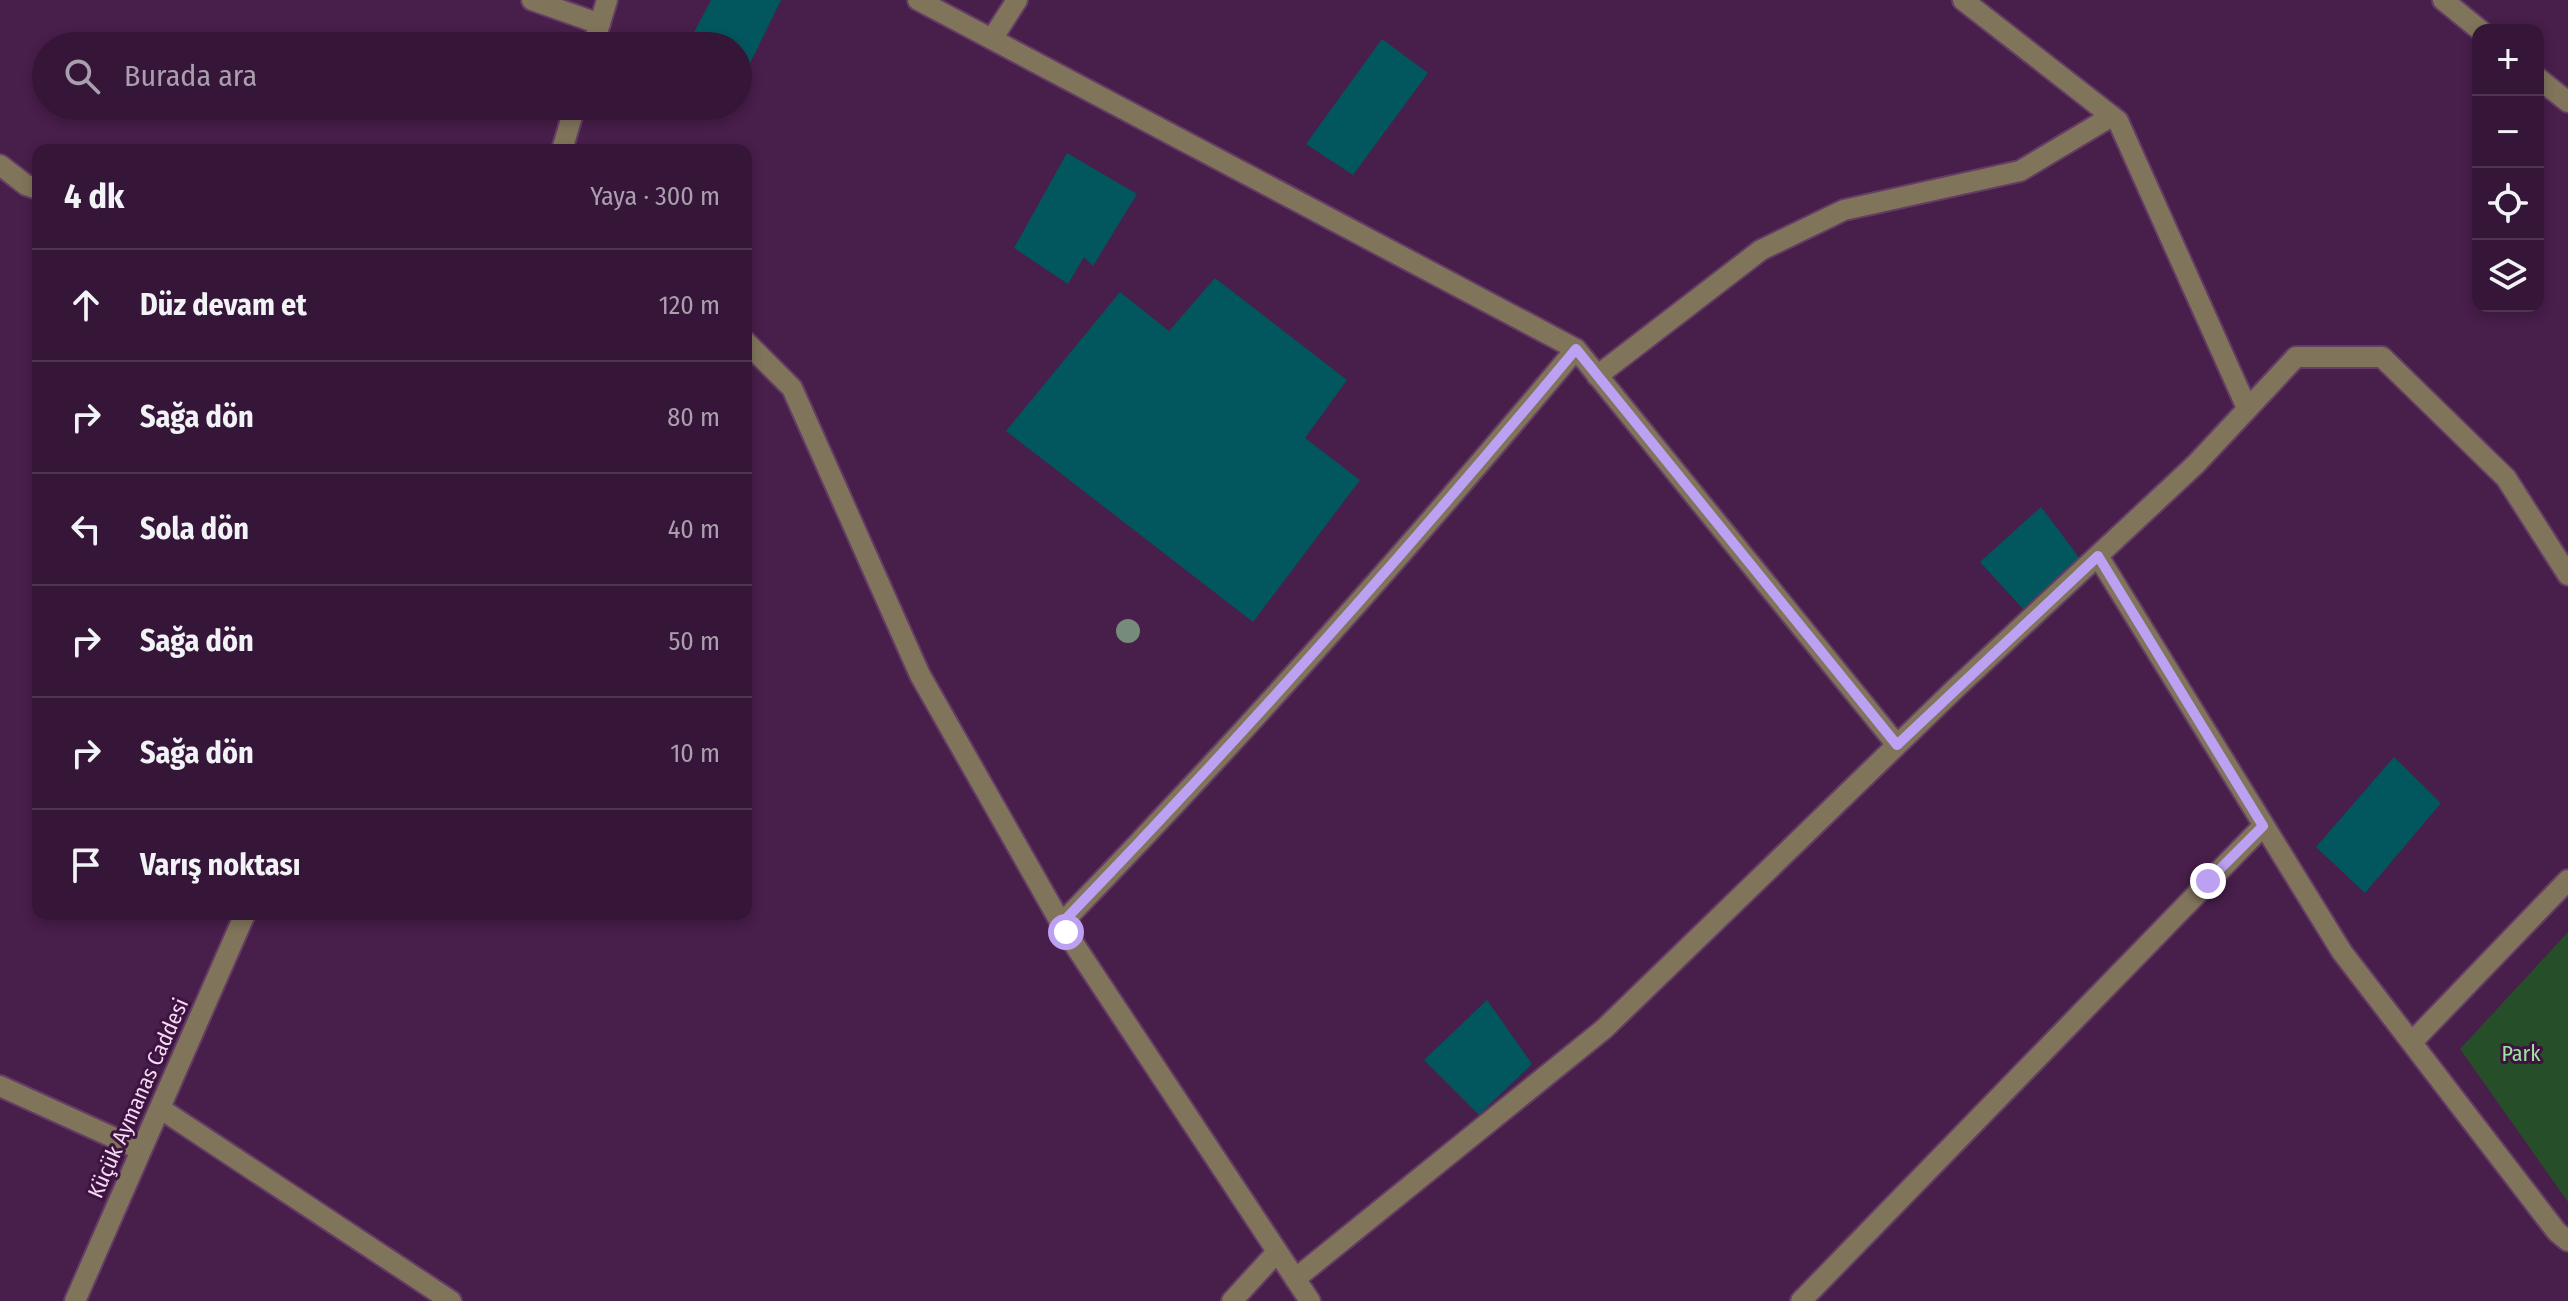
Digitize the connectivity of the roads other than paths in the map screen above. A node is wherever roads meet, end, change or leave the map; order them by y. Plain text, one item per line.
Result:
1 (532, 0) edge
2 (607, 0) edge
3 (918, 0) edge
4 (1017, 0) edge
5 (1963, 0) edge
6 (2443, 0) edge
7 (600, 24) junction
8 (2473, 24) edge
9 (597, 32) edge
10 (992, 39) junction
11 (2544, 83) edge
12 (2568, 102) edge
13 (2112, 116) junction
14 (571, 120) edge
15 (564, 144) edge
16 (0, 165) edge
17 (32, 187) edge
18 (752, 348) edge
19 (1576, 349) junction
20 (1597, 376) junction
21 (2247, 408) junction
22 (2098, 556) junction
23 (2568, 575) edge
24 (1897, 745) junction
25 (2263, 826) junction
26 (2568, 880) edge
27 (242, 920) edge
28 (1061, 924) junction
29 (2412, 1042) junction
30 (0, 1086) edge
31 (161, 1109) junction
32 (141, 1150) junction
33 (2568, 1241) edge
34 (1277, 1252) junction
35 (1295, 1279) junction
36 (75, 1301) edge
37 (451, 1301) edge
38 (1232, 1301) edge
39 (1310, 1301) edge
40 (1801, 1301) edge

1 - 7 street
2 - 7 street
3 - 10 street
4 - 10 street
5 - 13 street
6 - 8 street
7 - 9 street
10 - 19 street
11 - 12 street
13 - 20 street
13 - 21 street
14 - 15 street
16 - 17 street
18 - 28 street
19 - 20 street
19 - 28 street
20 - 24 street
21 - 22 street
21 - 23 street
22 - 24 street
22 - 25 street
24 - 35 street
25 - 29 street
25 - 40 street
26 - 29 street
27 - 31 street, Küçük Aymanas Caddesi
28 - 34 street
29 - 33 street
30 - 32 street
31 - 32 street, Küçük Aymanas Caddesi
31 - 37 street
32 - 36 street, Küçük Aymanas Caddesi
34 - 35 street
34 - 38 street
35 - 39 street

